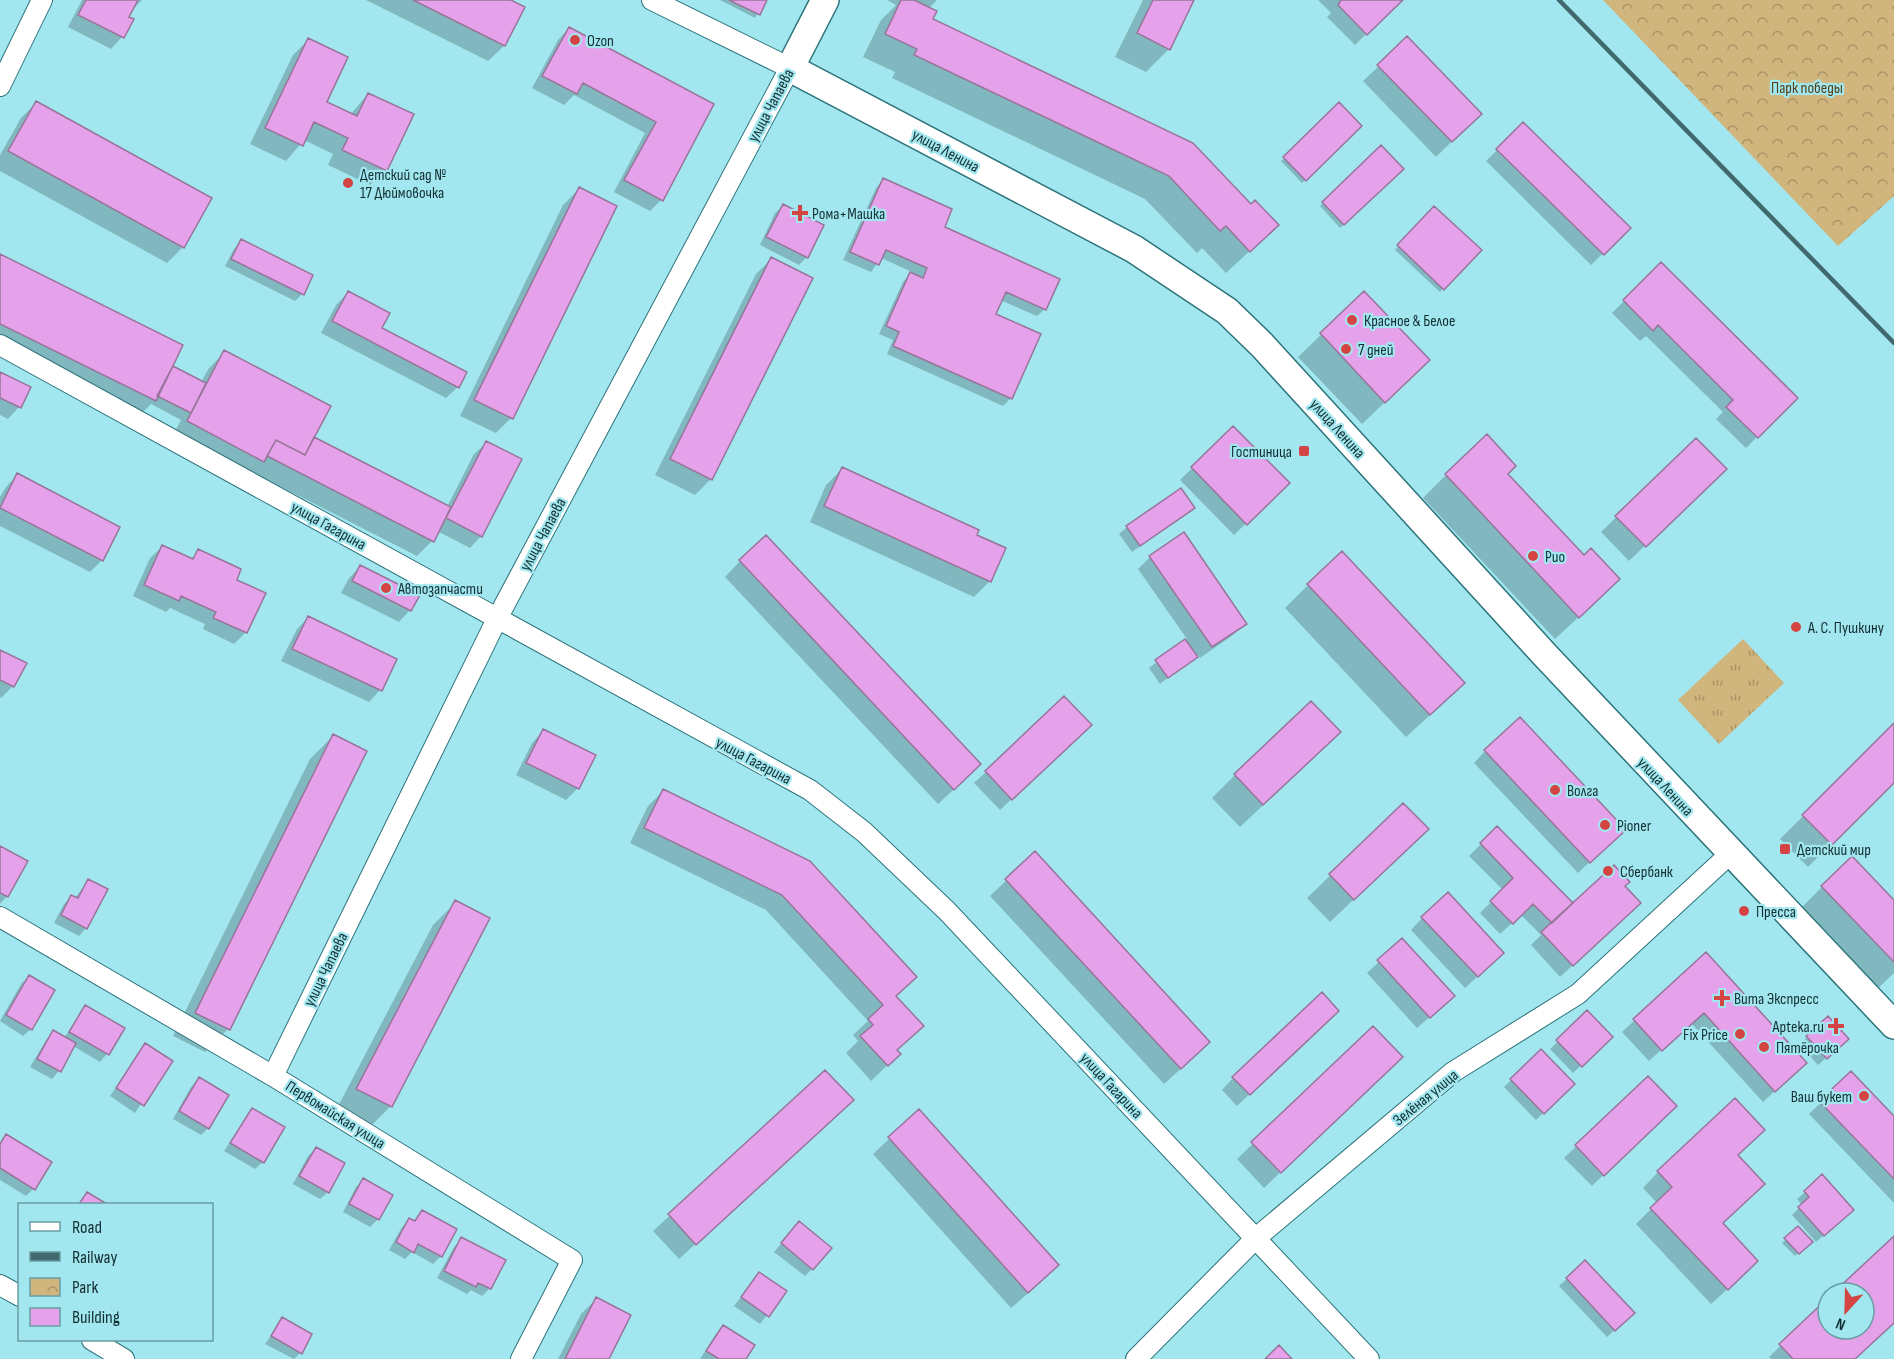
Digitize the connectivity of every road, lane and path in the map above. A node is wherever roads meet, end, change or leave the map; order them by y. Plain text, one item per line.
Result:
1 (42, 0) edge
2 (652, 0) edge
3 (825, 0) edge
4 (790, 68) junction
5 (0, 87) edge
6 (0, 345) edge
7 (498, 617) junction
8 (1730, 854) junction
9 (0, 917) edge
10 (1894, 1025) edge
11 (273, 1076) junction
12 (1256, 1238) junction
13 (0, 1285) edge
14 (18, 1295) edge
15 (94, 1341) edge
16 (124, 1359) edge
17 (521, 1359) edge
18 (1136, 1359) edge
19 (1369, 1359) edge

1 - 5 street
2 - 4 street, улица Ленина
3 - 4 main road, улица Чапаева
4 - 7 street, улица Чапаева
4 - 8 main road, улица Ленина
6 - 7 street, улица Гагарина
7 - 11 street, улица Чапаева
7 - 12 street, улица Гагарина
8 - 10 main road, улица Ленина
8 - 12 street, Зелёная улица
9 - 11 street, Первомайская улица
11 - 17 street, Первомайская улица
12 - 18 street, Зелёная улица
12 - 19 street, улица Гагарина
13 - 14 street
15 - 16 street

